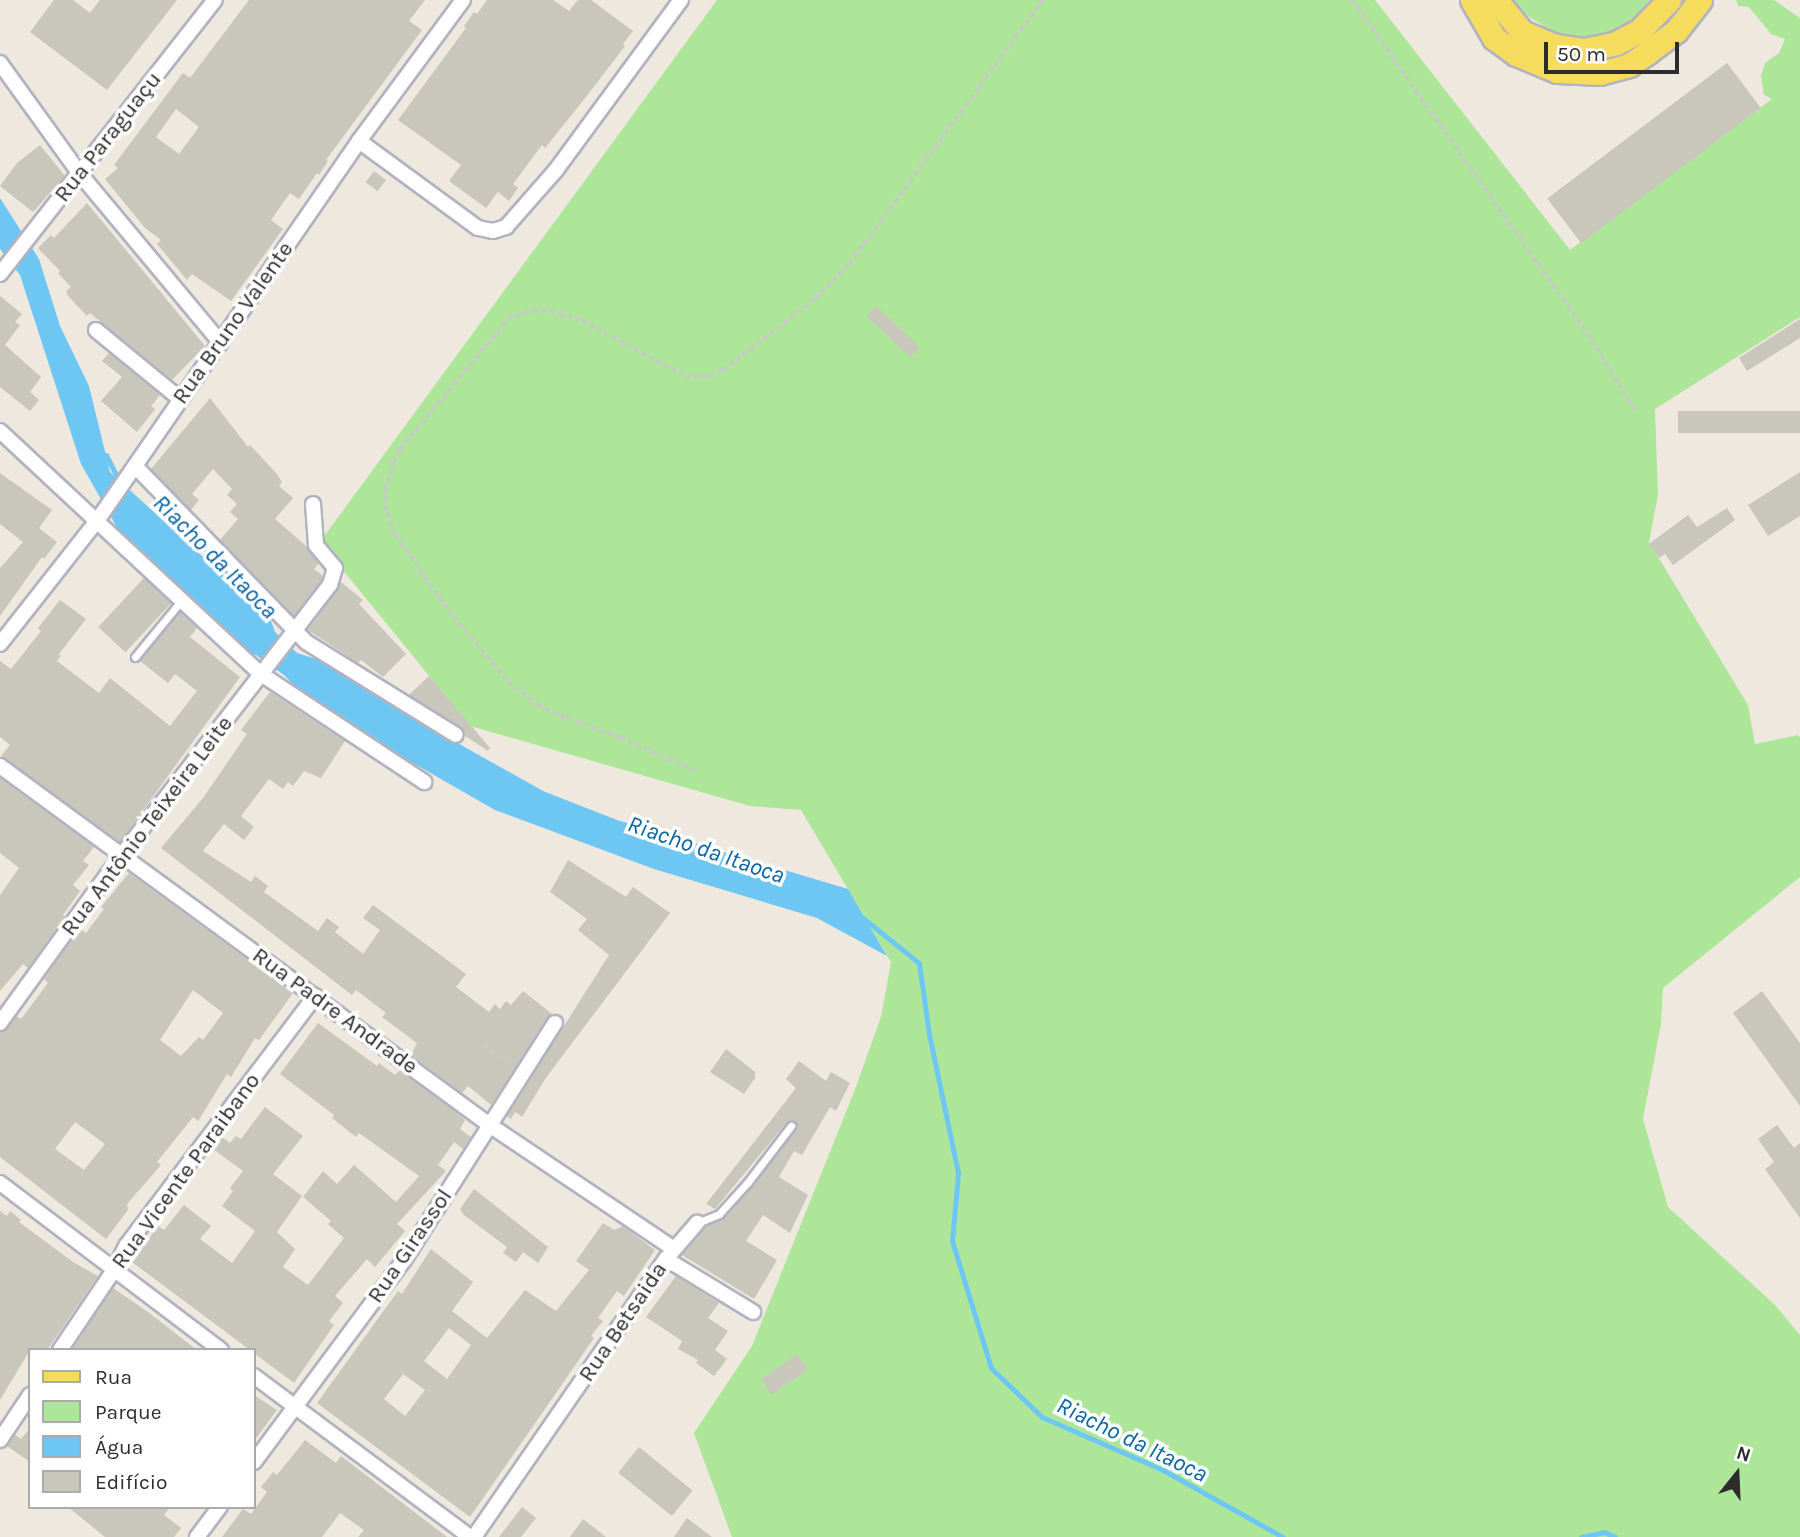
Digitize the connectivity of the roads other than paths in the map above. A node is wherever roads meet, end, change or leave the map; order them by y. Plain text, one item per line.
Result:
1 (215, 0) edge
2 (463, 0) edge
3 (681, 0) edge
4 (1472, 0) edge
5 (1496, 0) edge
6 (1669, 0) edge
7 (1700, 0) edge
8 (0, 63) edge
9 (359, 141) junction
10 (80, 174) junction
11 (0, 274) edge
12 (96, 330) dead end
13 (221, 343) junction
14 (180, 399) junction
15 (0, 431) edge
16 (132, 469) junction
17 (313, 504) dead end
18 (97, 519) junction
19 (181, 601) junction
20 (291, 633) junction
21 (0, 644) edge
22 (135, 657) dead end
23 (265, 671) junction
24 (456, 735) dead end
25 (0, 766) edge
26 (424, 782) dead end
27 (121, 856) junction
28 (315, 996) junction
29 (0, 1023) edge
30 (555, 1023) dead end
31 (491, 1126) junction
32 (791, 1126) dead end
33 (0, 1183) edge
34 (697, 1223) joint
35 (670, 1254) junction
36 (114, 1270) junction
37 (753, 1312) dead end
38 (61, 1348) edge
39 (218, 1348) edge
40 (256, 1378) edge
41 (28, 1398) edge
42 (295, 1408) junction
43 (0, 1440) edge
44 (256, 1459) edge
45 (218, 1509) edge
46 (197, 1537) edge
47 (472, 1537) edge

1 - 10 street, Rua Paraguaçu
2 - 9 street, Rua Bruno Valente
3 - 9 street
4 - 7 main road
5 - 6 main road
8 - 10 street
9 - 13 street, Rua Bruno Valente
10 - 11 street, Rua Paraguaçu
10 - 13 street
12 - 14 street
13 - 14 street, Rua Bruno Valente
14 - 16 street, Rua Bruno Valente
15 - 18 street
16 - 18 street, Rua Bruno Valente
16 - 20 street
17 - 20 street, Rua Antônio Teixeira Leite
18 - 19 street
18 - 21 street, Rua Bruno Valente
19 - 22 lane
19 - 23 street
20 - 23 street, Rua Antônio Teixeira Leite
20 - 24 street
23 - 26 street
23 - 27 street, Rua Antônio Teixeira Leite
25 - 27 street, Rua Padre Andrade
27 - 28 street, Rua Padre Andrade
27 - 29 street, Rua Antônio Teixeira Leite
28 - 31 street, Rua Padre Andrade
28 - 36 street, Rua Vicente Paraibano
30 - 31 street, Rua Girassol
31 - 35 street, Rua Padre Andrade
31 - 42 street, Rua Girassol
32 - 34 lane, Rua Betsaida
33 - 36 street
34 - 35 street, Rua Betsaida
35 - 37 street, Rua Padre Andrade
35 - 47 street, Rua Betsaida
36 - 38 street, Rua Vicente Paraibano
36 - 39 street
40 - 42 street
41 - 43 street
42 - 44 street, Rua Girassol
42 - 47 street
45 - 46 street

